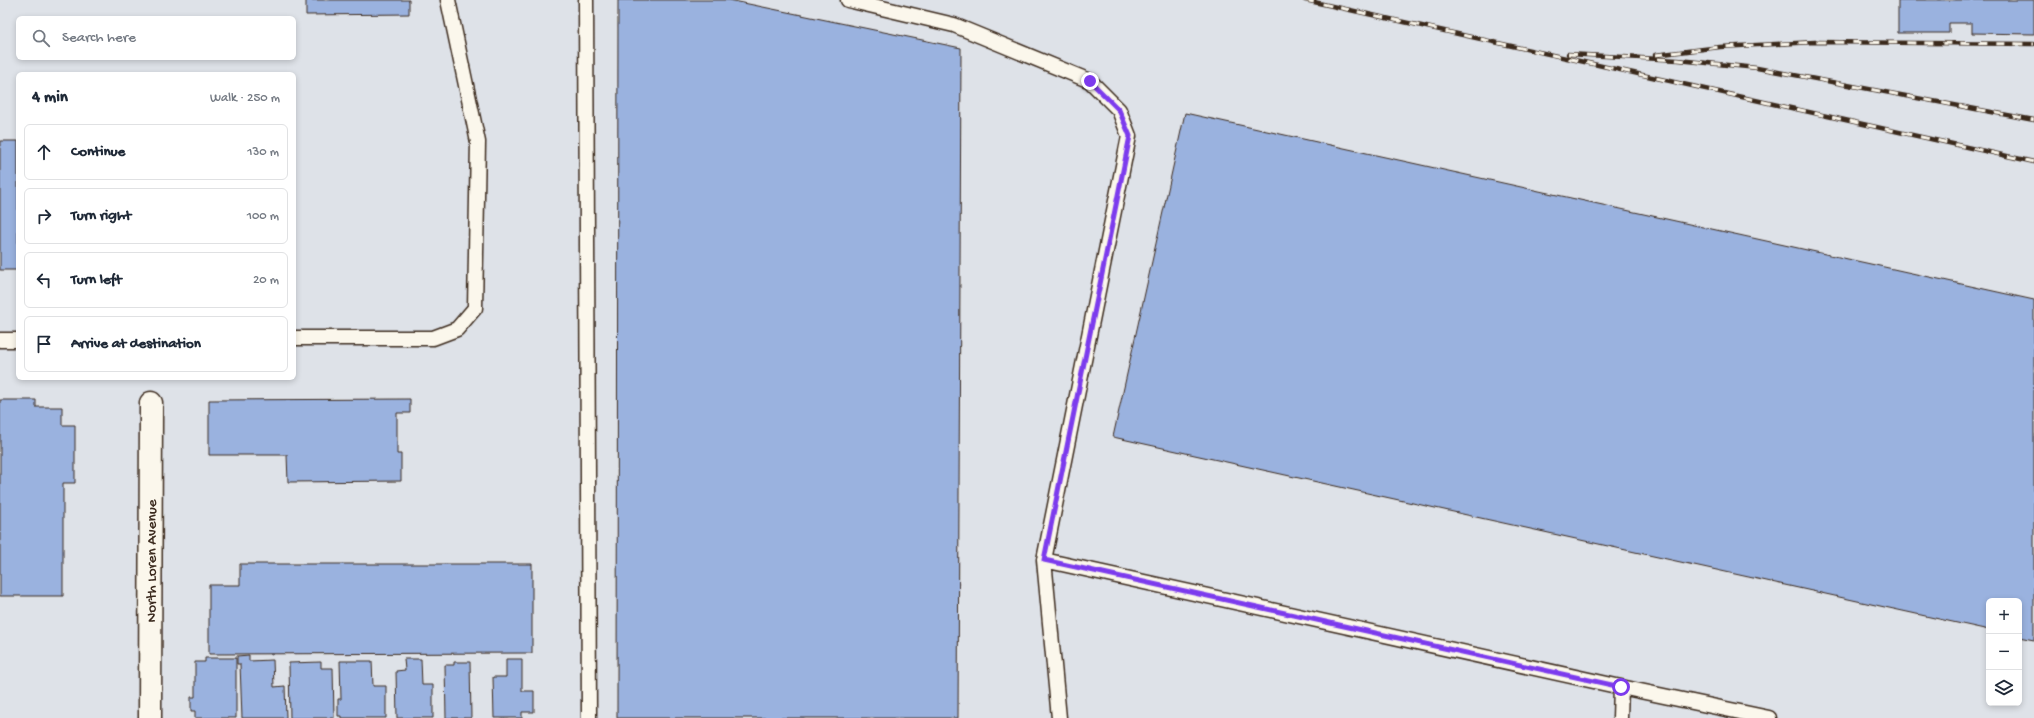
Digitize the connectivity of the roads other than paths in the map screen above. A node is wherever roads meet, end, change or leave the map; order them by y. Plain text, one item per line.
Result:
1 (448, 0) edge
2 (586, 0) edge
3 (848, 0) edge
4 (296, 338) edge
5 (0, 340) edge
6 (16, 340) edge
7 (150, 403) dead end
8 (1044, 560) junction
9 (1621, 687) junction
10 (150, 718) edge
11 (589, 718) edge
12 (1059, 718) edge
13 (1620, 718) edge
14 (1769, 718) edge

1 - 4 lane
2 - 11 lane
3 - 8 lane
5 - 6 lane
7 - 10 street, North Loren Avenue
8 - 9 lane
8 - 12 lane
9 - 13 lane
9 - 14 lane

